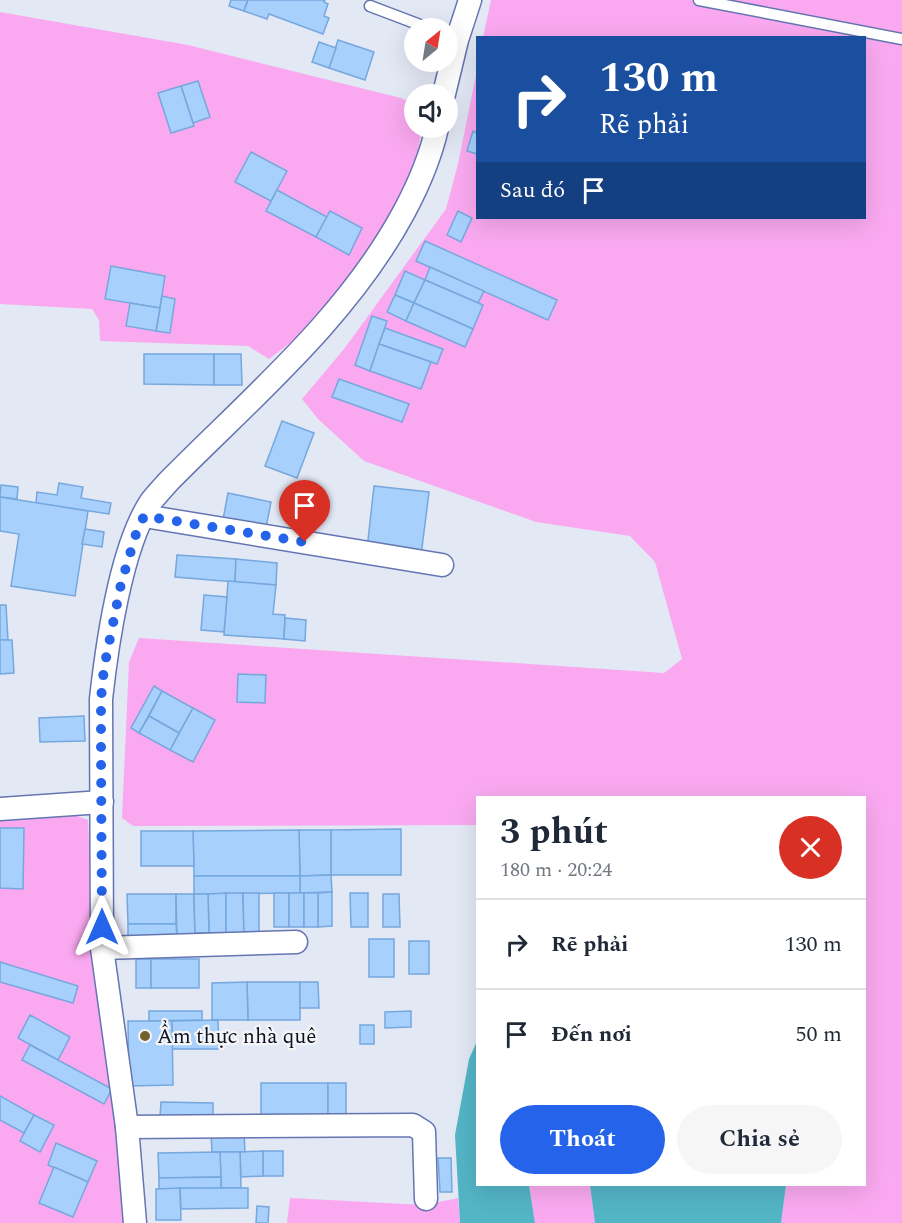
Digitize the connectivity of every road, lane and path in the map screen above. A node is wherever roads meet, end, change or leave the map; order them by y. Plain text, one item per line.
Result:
1 (470, 0) edge
2 (699, 0) edge
3 (370, 6) dead end
4 (404, 19) edge
5 (458, 25) edge
6 (902, 39) edge
7 (435, 138) edge
8 (144, 516) junction
9 (442, 565) dead end
10 (102, 802) junction
11 (0, 809) edge
12 (296, 942) dead end
13 (102, 948) junction
14 (127, 1127) junction
15 (426, 1199) dead end
16 (135, 1223) edge

1 - 5 street
2 - 6 lane
3 - 4 lane
7 - 8 street
8 - 9 street
8 - 10 street
10 - 11 street
10 - 13 street
12 - 13 street
13 - 14 street
14 - 15 street
14 - 16 street

